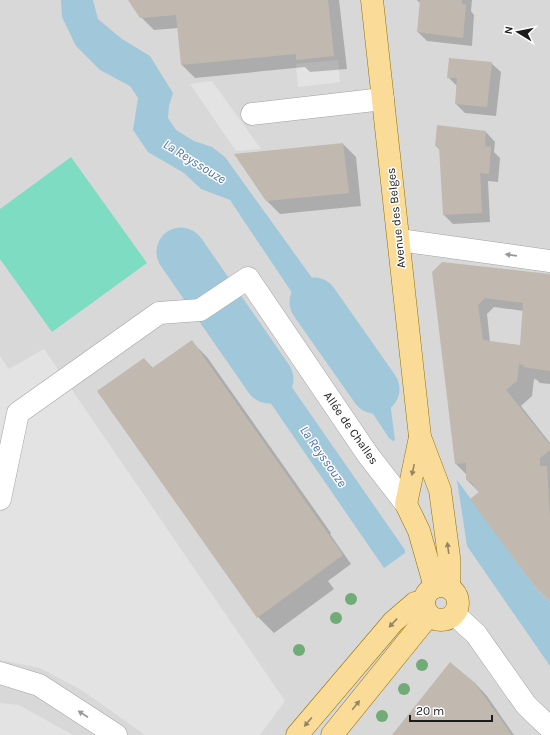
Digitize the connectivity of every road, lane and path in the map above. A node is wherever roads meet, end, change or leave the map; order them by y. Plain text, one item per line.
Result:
1 (372, 0) edge
2 (383, 99) junction
3 (252, 114) dead end
4 (399, 240) junction
5 (550, 261) edge
6 (420, 437) junction
7 (0, 499) edge
8 (406, 504) junction
9 (434, 598) junction
10 (454, 614) joint
11 (0, 673) edge
12 (550, 728) edge
13 (116, 735) edge
14 (297, 735) edge
15 (332, 735) edge

1 - 2 main road, Avenue des Belges
2 - 3 street
2 - 4 main road, Avenue des Belges
5 -> 4 street
4 - 6 main road, Avenue des Belges
6 -> 8 main road, Avenue des Belges
9 -> 6 main road, Avenue des Belges
7 - 8 street, Allée de Challes
8 - 9 main road, Allée de Challes
9 - 10 main road, Allée de Challes
9 -> 14 main road
15 -> 9 main road
10 - 12 street
13 -> 11 street

